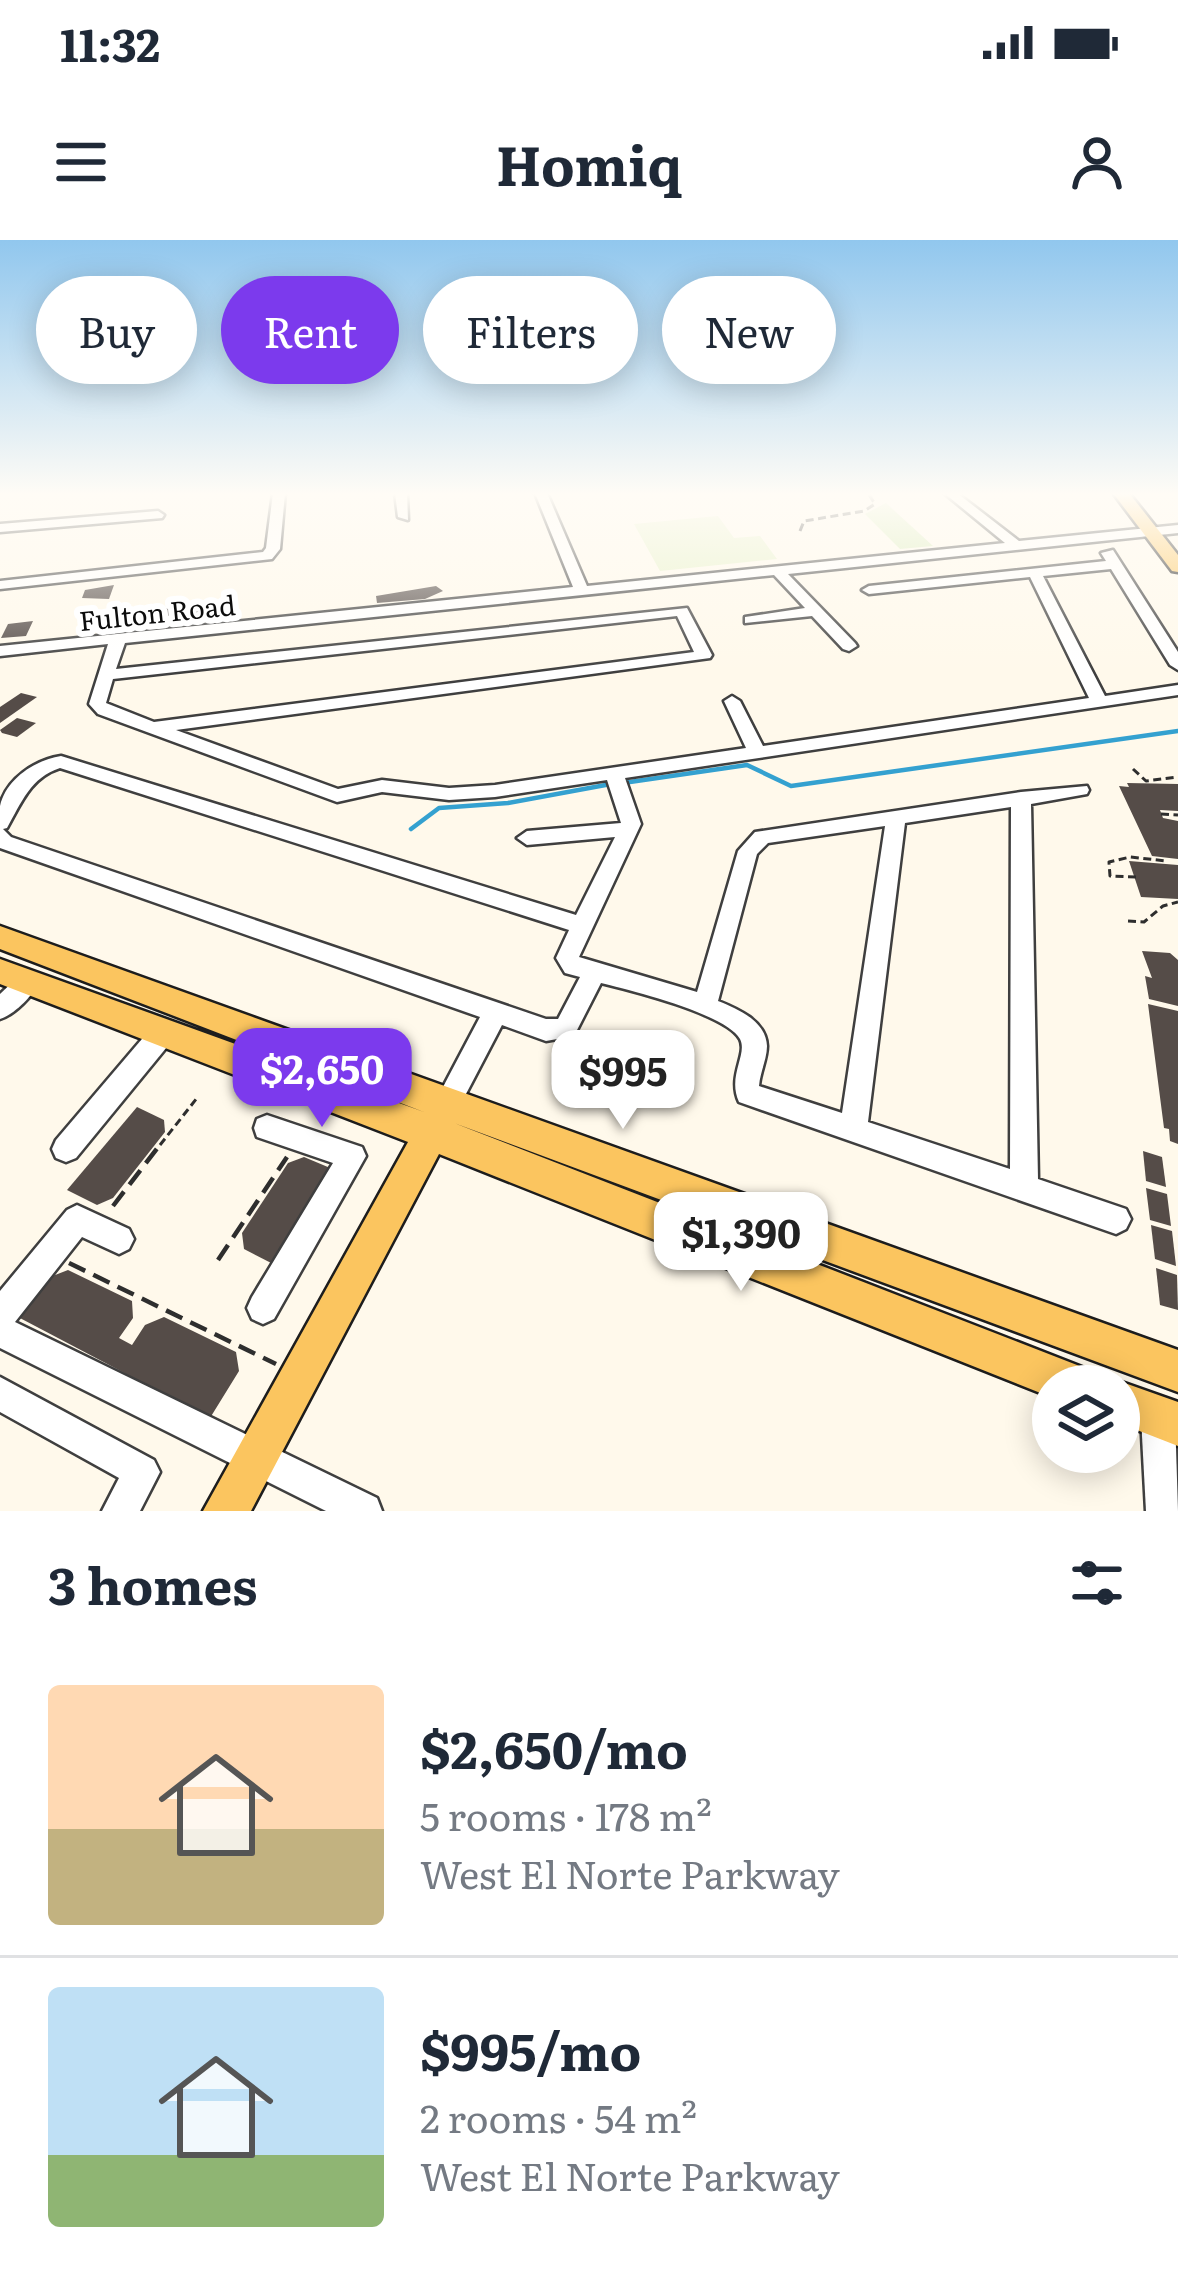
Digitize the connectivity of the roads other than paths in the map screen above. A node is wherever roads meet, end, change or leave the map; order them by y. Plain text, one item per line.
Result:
1 (269, 552) edge
2 (566, 552) edge
3 (967, 552) edge
4 (1107, 552) edge
5 (1115, 564) junction
6 (779, 572) junction
7 (1034, 572) junction
8 (0, 584) edge
9 (869, 590) dead end
10 (582, 591) junction
11 (817, 611) junction
12 (750, 620) dead end
13 (118, 639) junction
14 (849, 646) dead end
15 (0, 651) edge
16 (1178, 665) edge
17 (105, 675) junction
18 (1178, 690) edge
19 (732, 701) dead end
20 (1100, 703) junction
21 (153, 728) junction
22 (756, 751) junction
23 (617, 780) junction
24 (1080, 790) dead end
25 (1021, 799) junction
26 (896, 817) junction
27 (0, 823) edge
28 (628, 829) junction
29 (0, 835) edge
30 (527, 838) dead end
31 (580, 925) junction
32 (0, 938) edge
33 (595, 972) junction
34 (14, 976) edge
35 (705, 1005) junction
36 (0, 1009) edge
37 (496, 1012) junction
38 (162, 1034) junction
39 (439, 1119) junction
40 (267, 1128) dead end
41 (853, 1132) junction
42 (66, 1149) dead end
43 (1024, 1186) junction
44 (1115, 1219) dead end
45 (119, 1239) dead end
46 (263, 1308) dead end
47 (0, 1316) edge
48 (0, 1331) edge
49 (1032, 1367) edge
50 (1178, 1371) edge
51 (0, 1394) edge
52 (1152, 1414) edge
53 (255, 1457) junction
54 (120, 1511) edge
55 (226, 1511) edge
56 (364, 1511) edge
57 (1164, 1511) edge

1 - 8 street
2 - 10 street
3 - 6 street, Fulton Road
4 - 5 street
5 - 7 street
5 - 16 street
6 - 10 street, Fulton Road
6 - 11 street
7 - 9 street
7 - 20 street
10 - 13 street, Fulton Road
11 - 12 street
11 - 14 street
13 - 15 street, Fulton Road
13 - 17 street
17 - 21 street
17 - 21 street
18 - 20 street
19 - 22 street
20 - 22 street
21 - 23 street
22 - 23 street
23 - 28 street
24 - 25 street
25 - 26 street
25 - 43 street
26 - 35 street
26 - 41 street
27 - 31 street
28 - 30 street
28 - 31 street
29 - 37 street
31 - 33 street
32 - 39 main road
33 - 35 street
33 - 37 street
34 - 36 street
34 - 38 main road
35 - 41 street
37 - 39 street
38 - 39 main road
38 - 42 street
39 - 49 main road
39 - 50 main road
39 - 53 main road
40 - 46 street
41 - 43 street
43 - 44 street
45 - 47 street
48 - 53 street
51 - 54 street
52 - 57 street
53 - 55 main road
53 - 56 street

